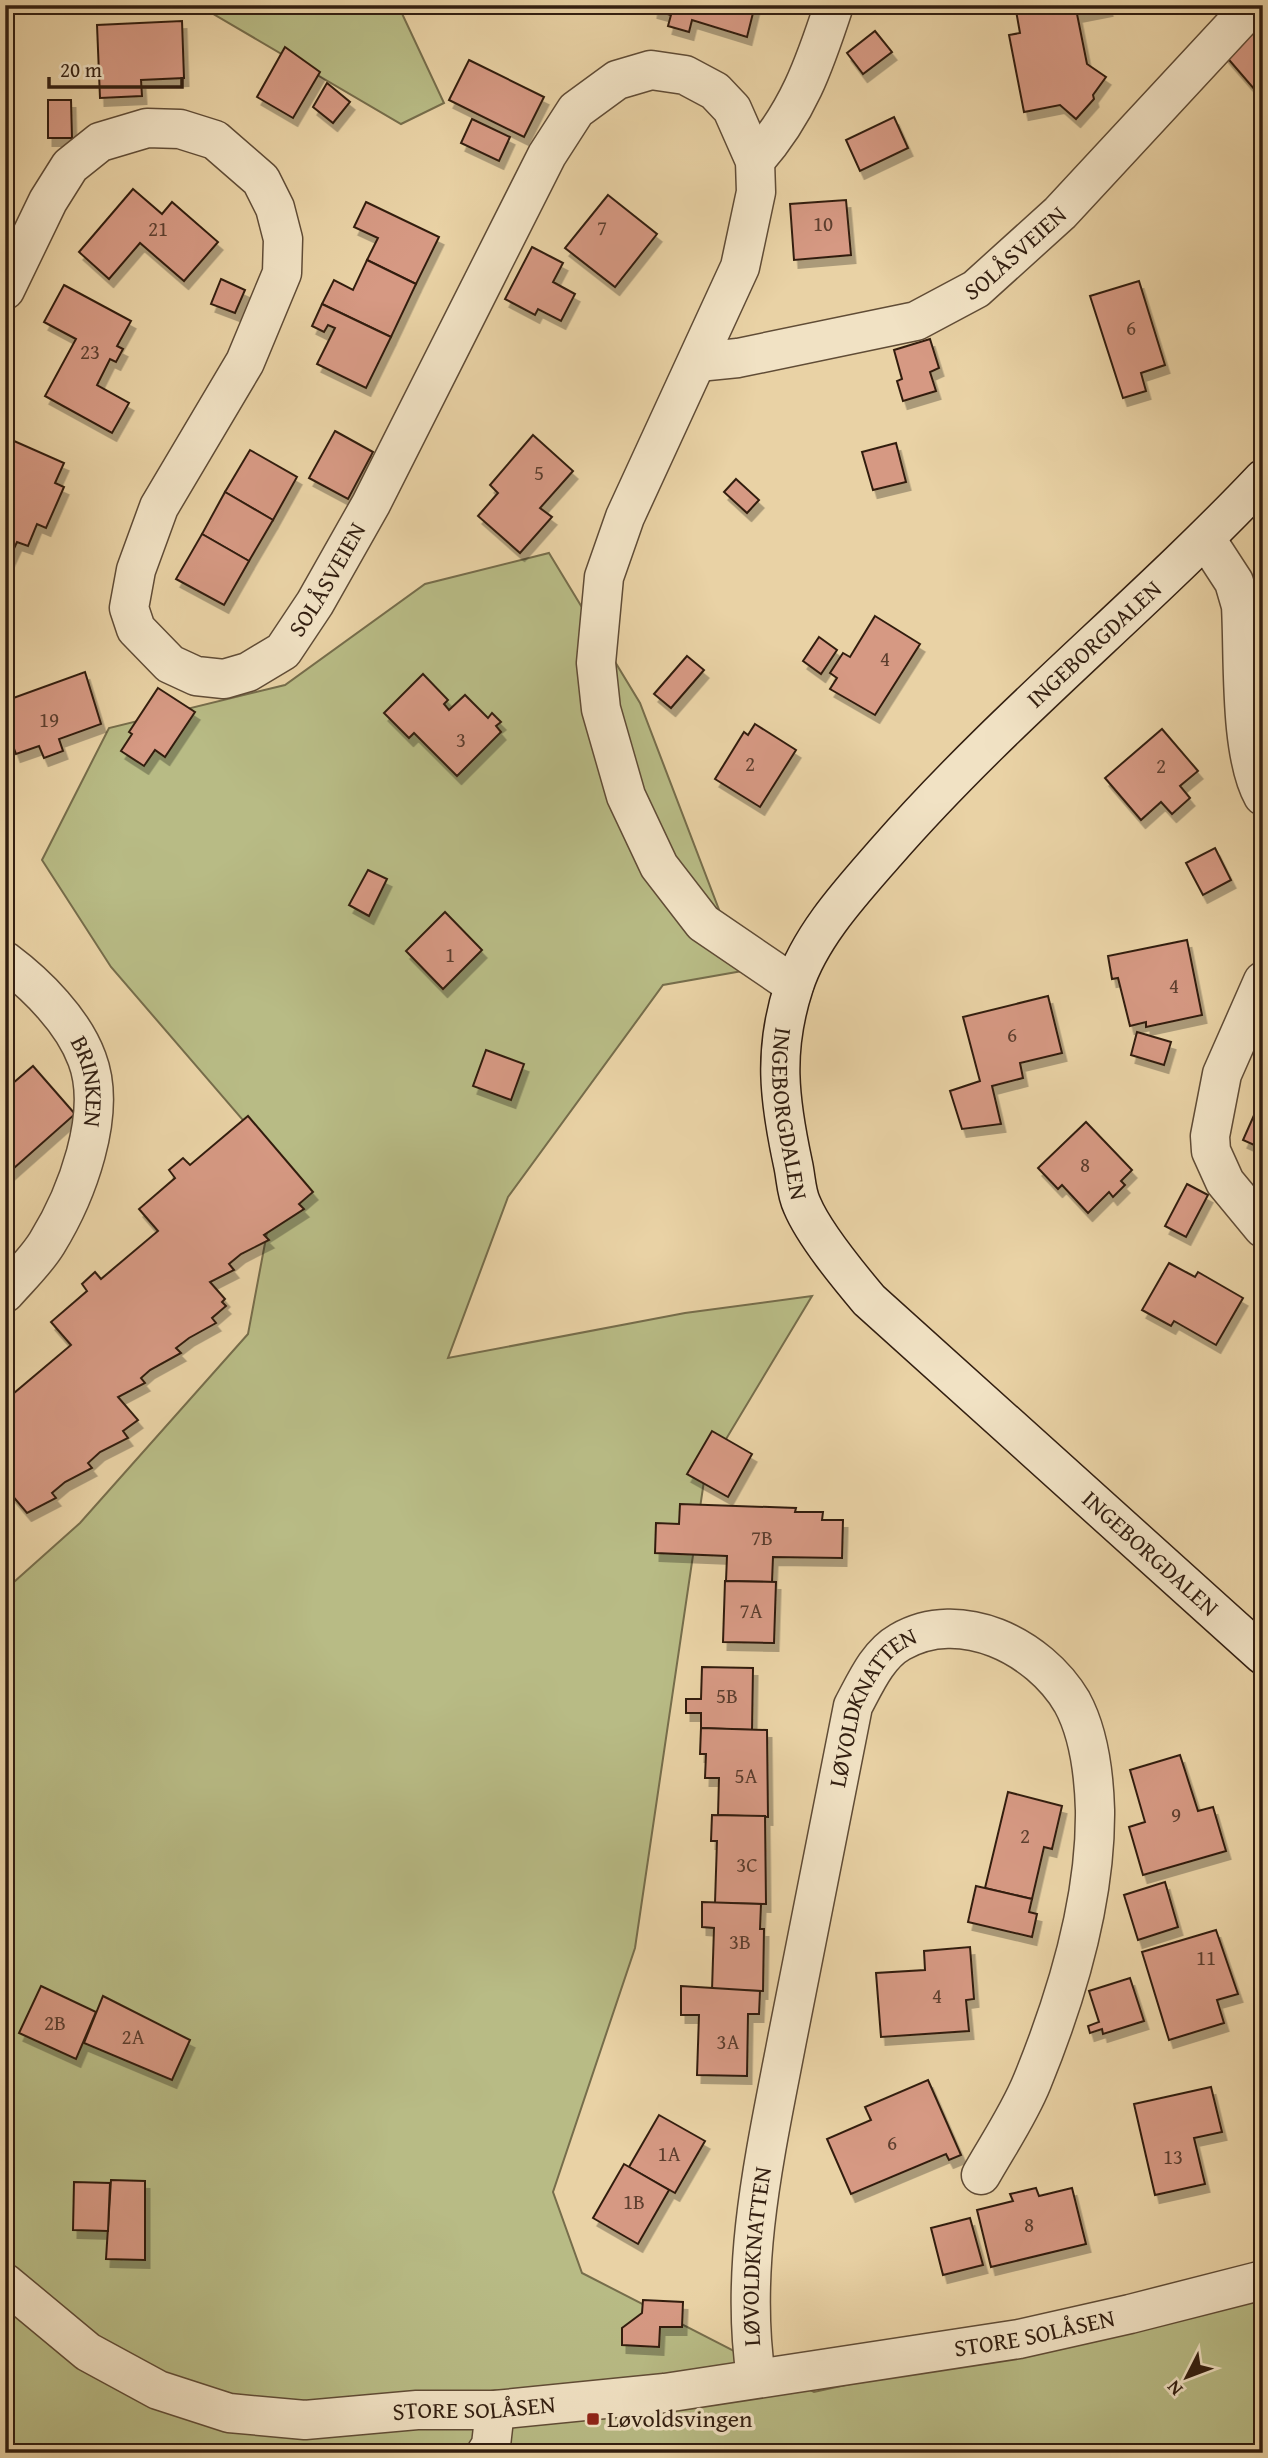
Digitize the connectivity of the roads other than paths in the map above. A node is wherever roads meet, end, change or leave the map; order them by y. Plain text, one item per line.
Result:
1 (834, 5) edge
2 (1253, 5) edge
3 (755, 161) junction
4 (5, 290) edge
5 (698, 362) junction
6 (1263, 479) edge
7 (1206, 539) junction
8 (1263, 796) edge
9 (5, 961) edge
10 (1263, 981) edge
11 (794, 985) junction
12 (1263, 1228) edge
13 (5, 1293) edge
14 (1263, 1655) edge
15 (981, 2175) dead end
16 (1263, 2280) edge
17 (5, 2283) edge
18 (756, 2377) junction
19 (495, 2410) junction
20 (486, 2453) edge

1 - 3 street
2 - 5 street, SOLÅSVEIEN
3 - 4 street, SOLÅSVEIEN
3 - 5 street, SOLÅSVEIEN
5 - 11 street, SOLÅSVEIEN
6 - 7 street, INGEBORGDALEN
7 - 8 street
7 - 11 street, INGEBORGDALEN
9 - 13 street, BRINKEN
10 - 12 street
11 - 14 street, INGEBORGDALEN
15 - 18 street, LØVOLDKNATTEN
16 - 18 street, STORE SOLÅSEN
17 - 19 street, STORE SOLÅSEN
18 - 19 street, STORE SOLÅSEN
19 - 20 street

